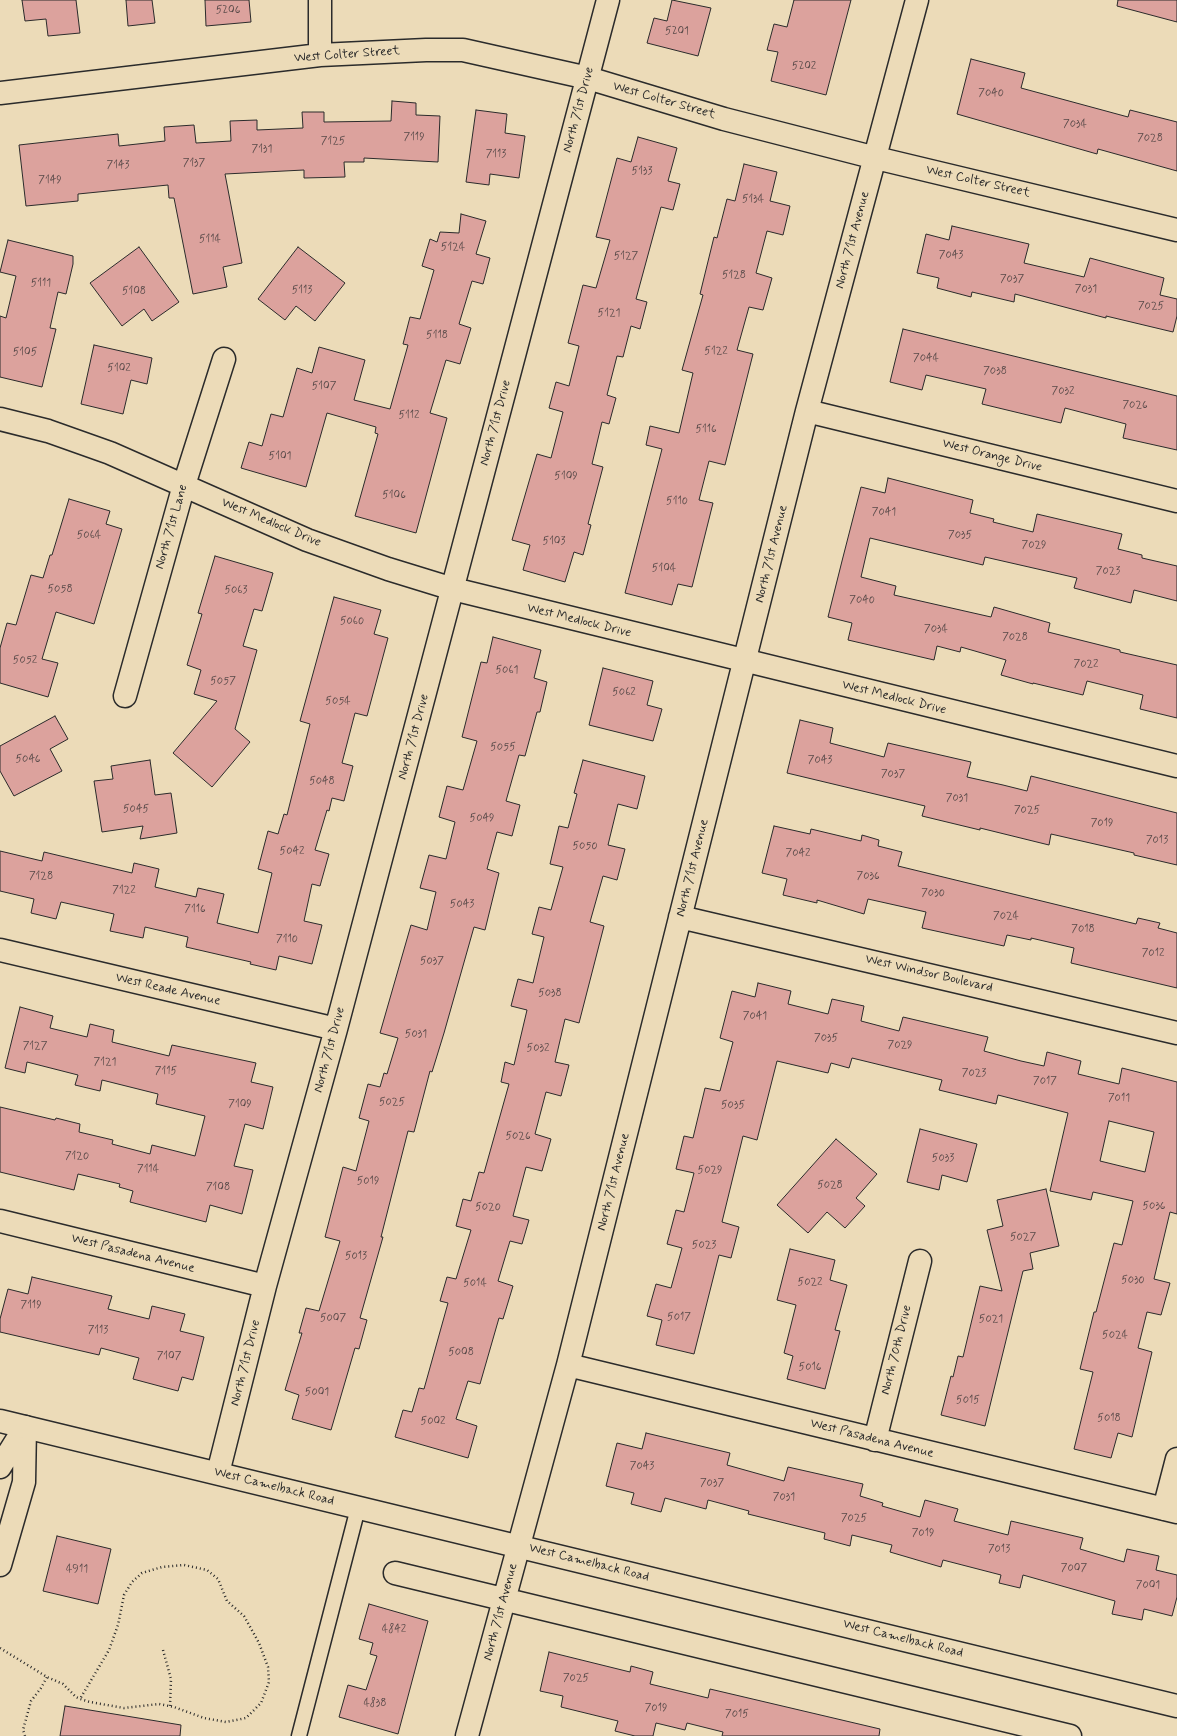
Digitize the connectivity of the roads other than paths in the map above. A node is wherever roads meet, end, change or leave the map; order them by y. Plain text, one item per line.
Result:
1 (320, 0) edge
2 (608, 0) edge
3 (917, 0) edge
4 (320, 55) junction
5 (588, 78) junction
6 (0, 93) edge
7 (876, 158) junction
8 (1177, 230) edge
9 (224, 358) dead end
10 (807, 411) junction
11 (0, 419) edge
12 (184, 485) junction
13 (1177, 501) edge
14 (453, 589) junction
15 (745, 662) junction
16 (125, 696) dead end
17 (1177, 766) edge
18 (680, 916) junction
19 (0, 950) edge
20 (336, 1029) junction
21 (1177, 1033) edge
22 (0, 1221) edge
23 (920, 1261) dead end
24 (265, 1286) junction
25 (568, 1365) junction
26 (0, 1421) edge
27 (25, 1427) junction
28 (875, 1440) junction
29 (1177, 1459) edge
30 (0, 1467) edge
31 (218, 1473) junction
32 (0, 1477) edge
33 (24, 1482) junction
34 (358, 1508) junction
35 (1171, 1511) edge
36 (518, 1546) junction
37 (0, 1565) edge
38 (395, 1573) dead end
39 (504, 1600) junction
40 (1177, 1706) edge
41 (299, 1736) edge
42 (467, 1736) edge
43 (1070, 1736) edge

1 - 4 street
2 - 5 street, North 71st Drive
3 - 7 street, North 71st Avenue
4 - 5 street, West Colter Street
4 - 6 street, West Colter Street
5 - 7 street, West Colter Street
5 - 14 street, North 71st Drive
7 - 8 street, West Colter Street
7 - 10 street, North 71st Avenue
9 - 12 street, North 71st Lane
10 - 13 street, West Orange Drive
10 - 15 street, North 71st Avenue
11 - 12 street, West Medlock Drive
12 - 14 street, West Medlock Drive
12 - 16 street, North 71st Lane
14 - 15 street, West Medlock Drive
14 - 20 street, North 71st Drive
15 - 17 street, West Medlock Drive
15 - 18 street, North 71st Avenue
18 - 21 street, West Windsor Boulevard
18 - 25 street, North 71st Avenue
19 - 20 street, West Reade Avenue
20 - 24 street, North 71st Drive
22 - 24 street, West Pasadena Avenue
23 - 28 street, North 70th Drive
24 - 31 street, North 71st Drive
25 - 28 street, West Pasadena Avenue
25 - 36 street, North 71st Avenue
26 - 27 street, West Camelback Road
27 - 30 street
27 - 31 street, West Camelback Road
27 - 33 street
28 - 35 street, West Pasadena Avenue
29 - 35 street
31 - 34 street, West Camelback Road
32 - 33 street
33 - 37 street
34 - 36 street, West Camelback Road
34 - 41 lane
36 - 39 street, North 71st Avenue
36 - 40 street, West Camelback Road
38 - 39 street
39 - 42 street, North 71st Avenue
39 - 43 street

